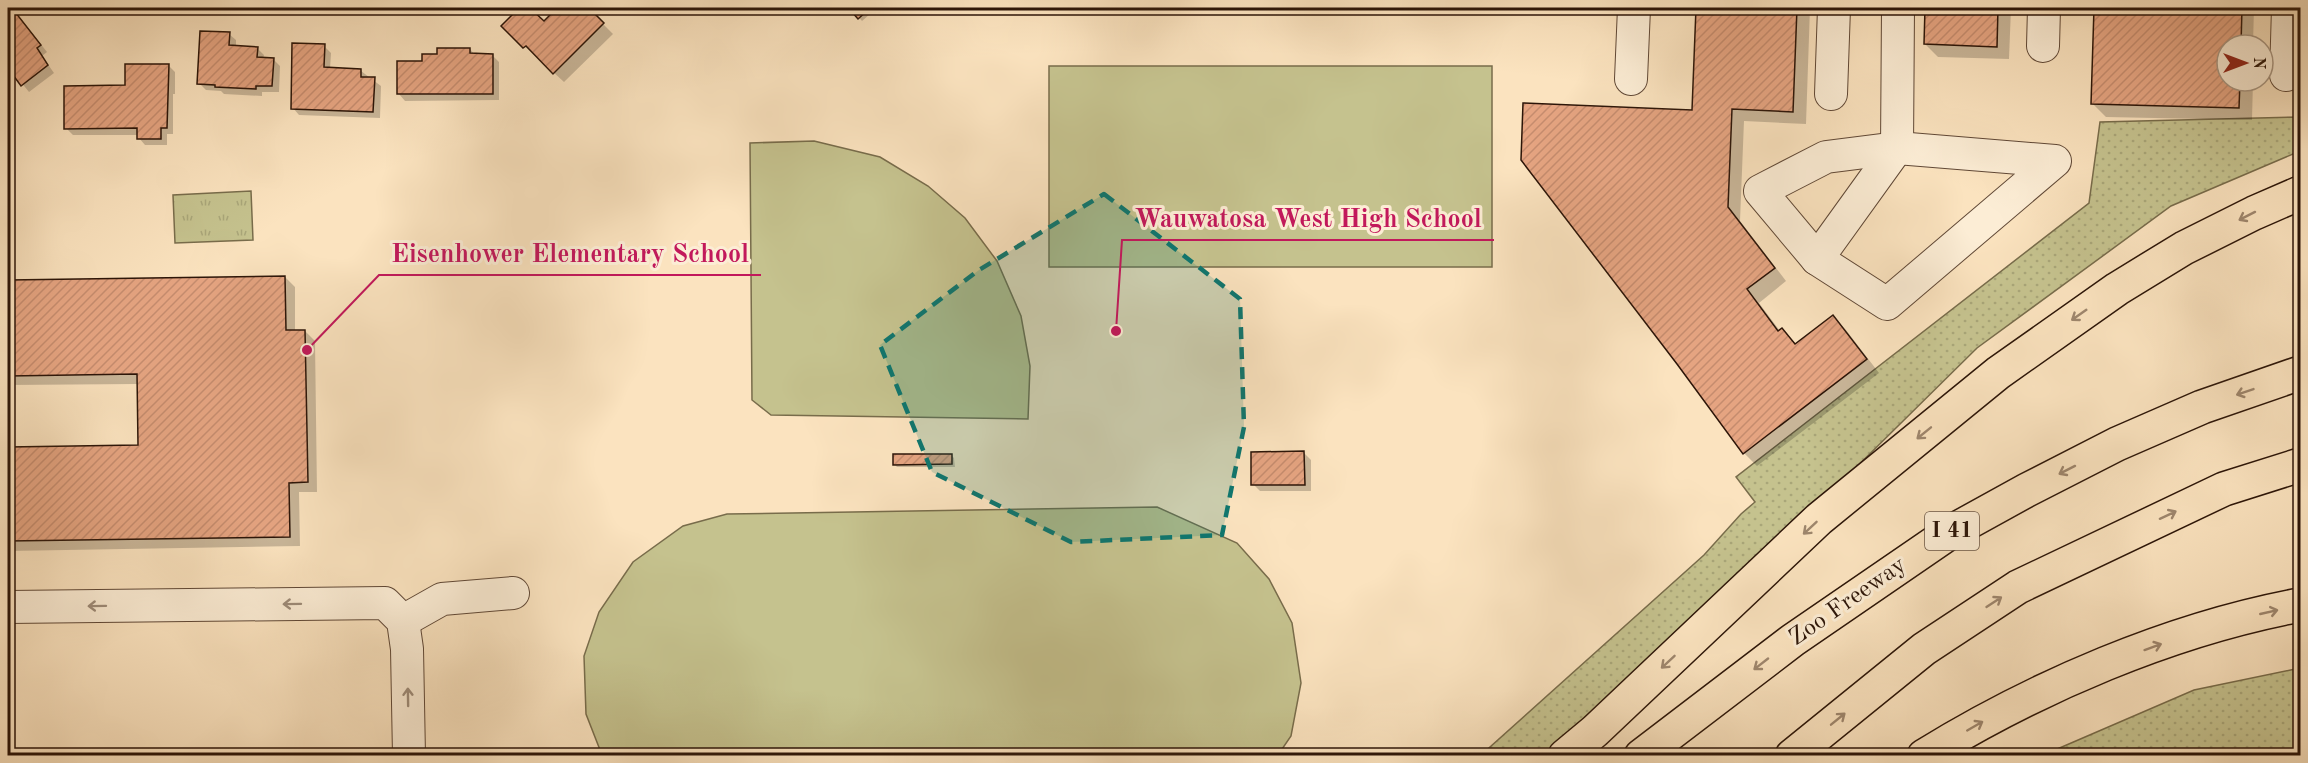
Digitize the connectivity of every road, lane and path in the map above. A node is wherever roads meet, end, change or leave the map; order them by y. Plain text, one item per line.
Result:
1 (1634, 8) edge
2 (1834, 8) edge
3 (1898, 8) edge
4 (2044, 8) edge
5 (2288, 8) edge
6 (2043, 46) dead end
7 (2286, 75) dead end
8 (1631, 79) dead end
9 (1831, 94) dead end
10 (1897, 148) junction
11 (2301, 192) edge
12 (1817, 259) junction
13 (2301, 373) edge
14 (2301, 465) edge
15 (513, 593) dead end
16 (2301, 605) edge
17 (8, 607) edge
18 (404, 621) junction
19 (409, 756) edge
20 (1565, 756) edge
21 (1641, 756) edge
22 (1792, 756) edge
23 (1924, 756) edge

1 - 8 lane
2 - 9 lane
3 - 10 lane
4 - 6 lane
5 - 7 lane
10 - 12 lane
10 - 12 lane
10 - 12 lane
11 -> 20 highway
13 -> 21 highway, Zoo Freeway / I 41
22 -> 14 highway
15 - 18 lane
23 -> 16 highway
18 -> 17 lane
19 -> 18 lane

